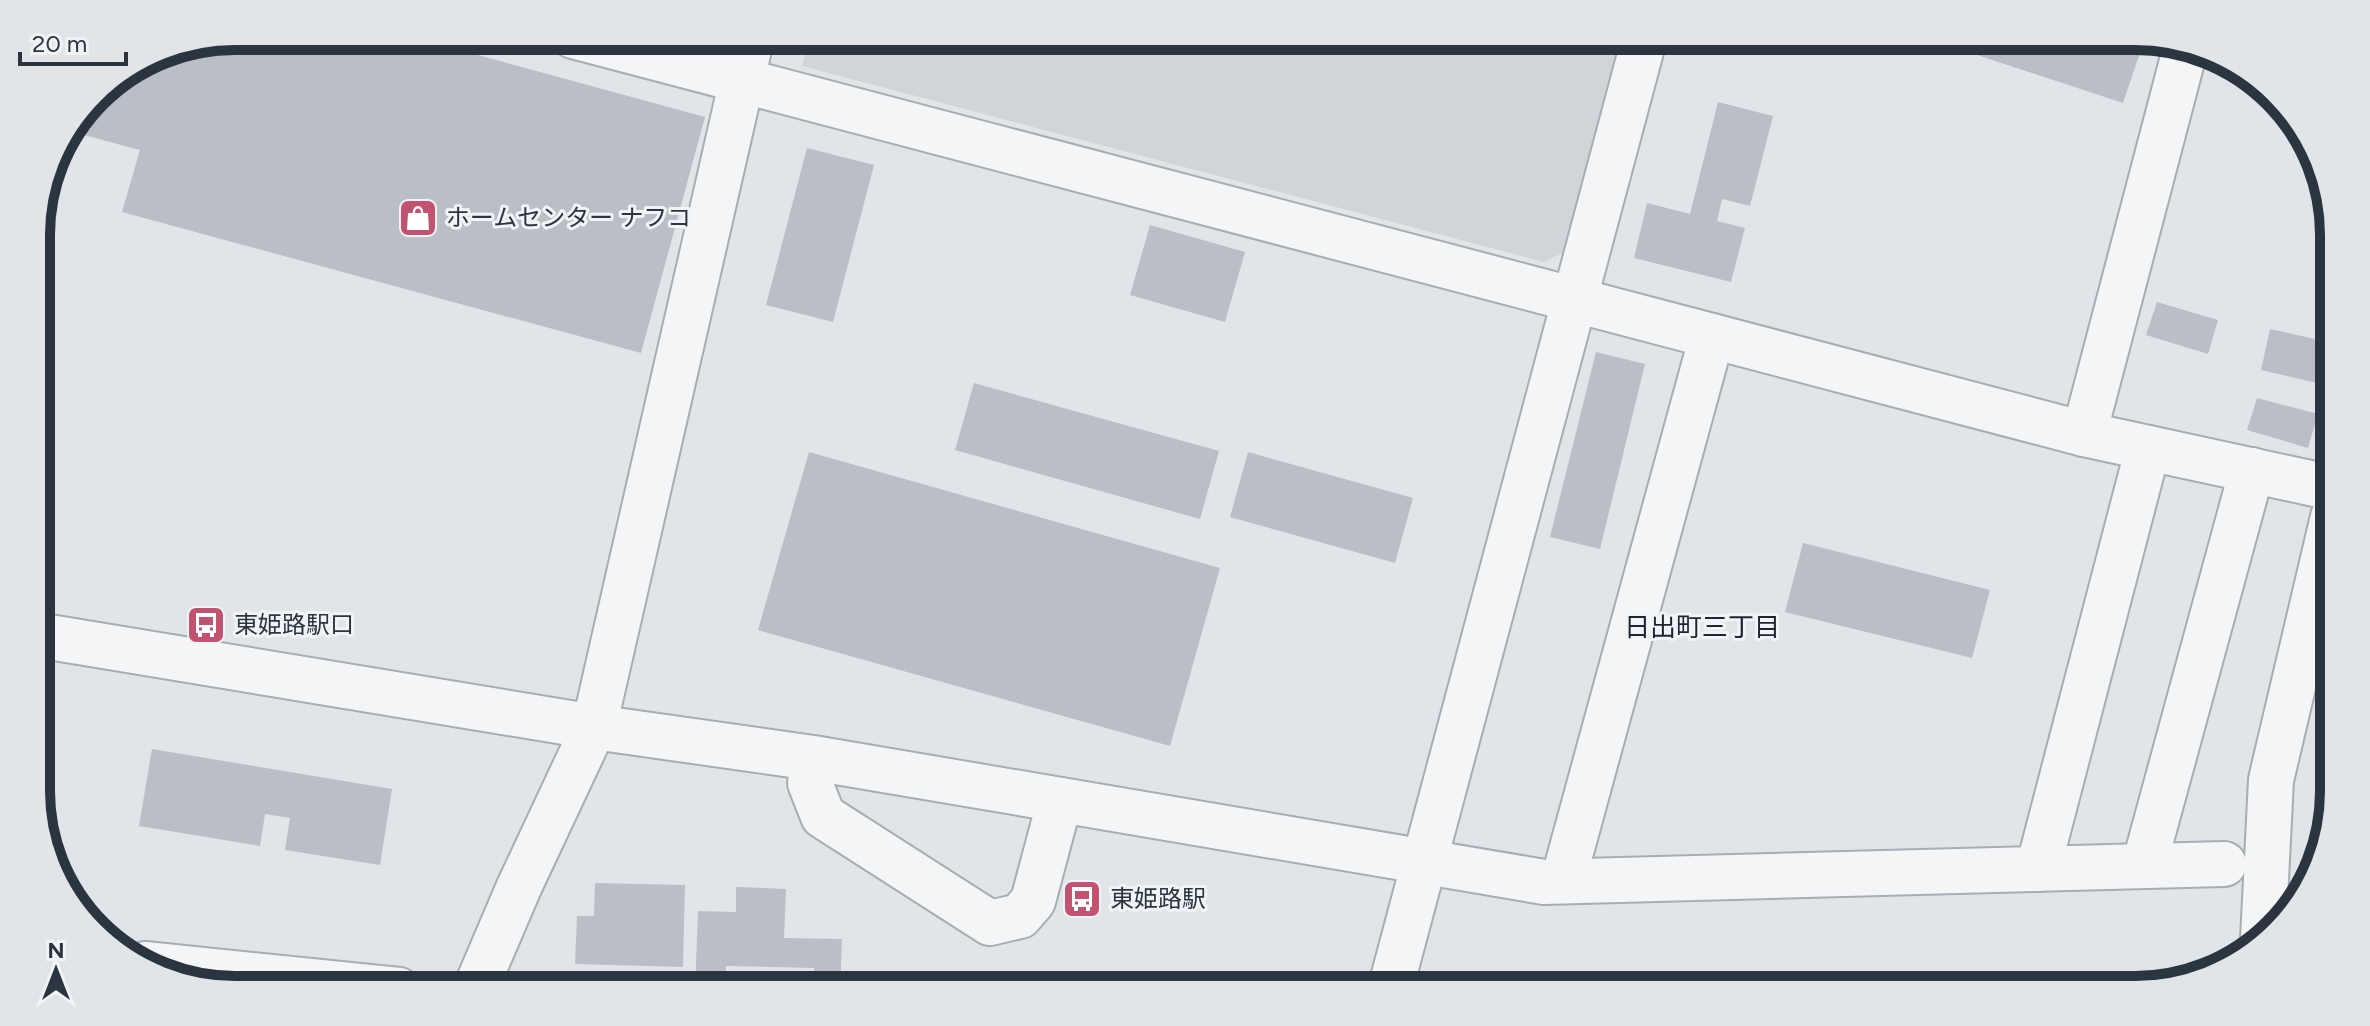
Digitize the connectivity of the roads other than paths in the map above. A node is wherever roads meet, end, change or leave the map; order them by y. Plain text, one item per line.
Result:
1 (625, 50) edge
2 (748, 50) edge
3 (1641, 50) edge
4 (2183, 57) edge
5 (740, 81) junction
6 (1576, 299) junction
7 (1712, 336) junction
8 (2084, 434) junction
9 (2148, 448) junction
10 (2252, 470) junction
11 (2320, 485) edge
12 (2320, 572) edge
13 (50, 637) edge
14 (594, 727) junction
15 (813, 758) junction
16 (1060, 800) junction
17 (1424, 863) junction
18 (2224, 864) dead end
19 (2144, 866) junction
20 (2038, 869) junction
21 (1563, 881) junction
22 (2264, 924) edge
23 (180, 968) edge
24 (262, 976) edge
25 (481, 976) edge
26 (1394, 976) edge

1 - 5 street
2 - 5 street
3 - 6 street
4 - 8 street
5 - 6 street
5 - 14 street
6 - 7 street
6 - 17 street
7 - 8 street
7 - 21 street
8 - 9 street
9 - 10 street
9 - 20 street
10 - 11 street
10 - 19 street
12 - 22 street
13 - 14 street
14 - 15 street
14 - 25 street
15 - 16 street
15 - 16 street
16 - 17 street
17 - 21 street
17 - 26 street
18 - 19 street
19 - 20 street
20 - 21 street
23 - 24 street

